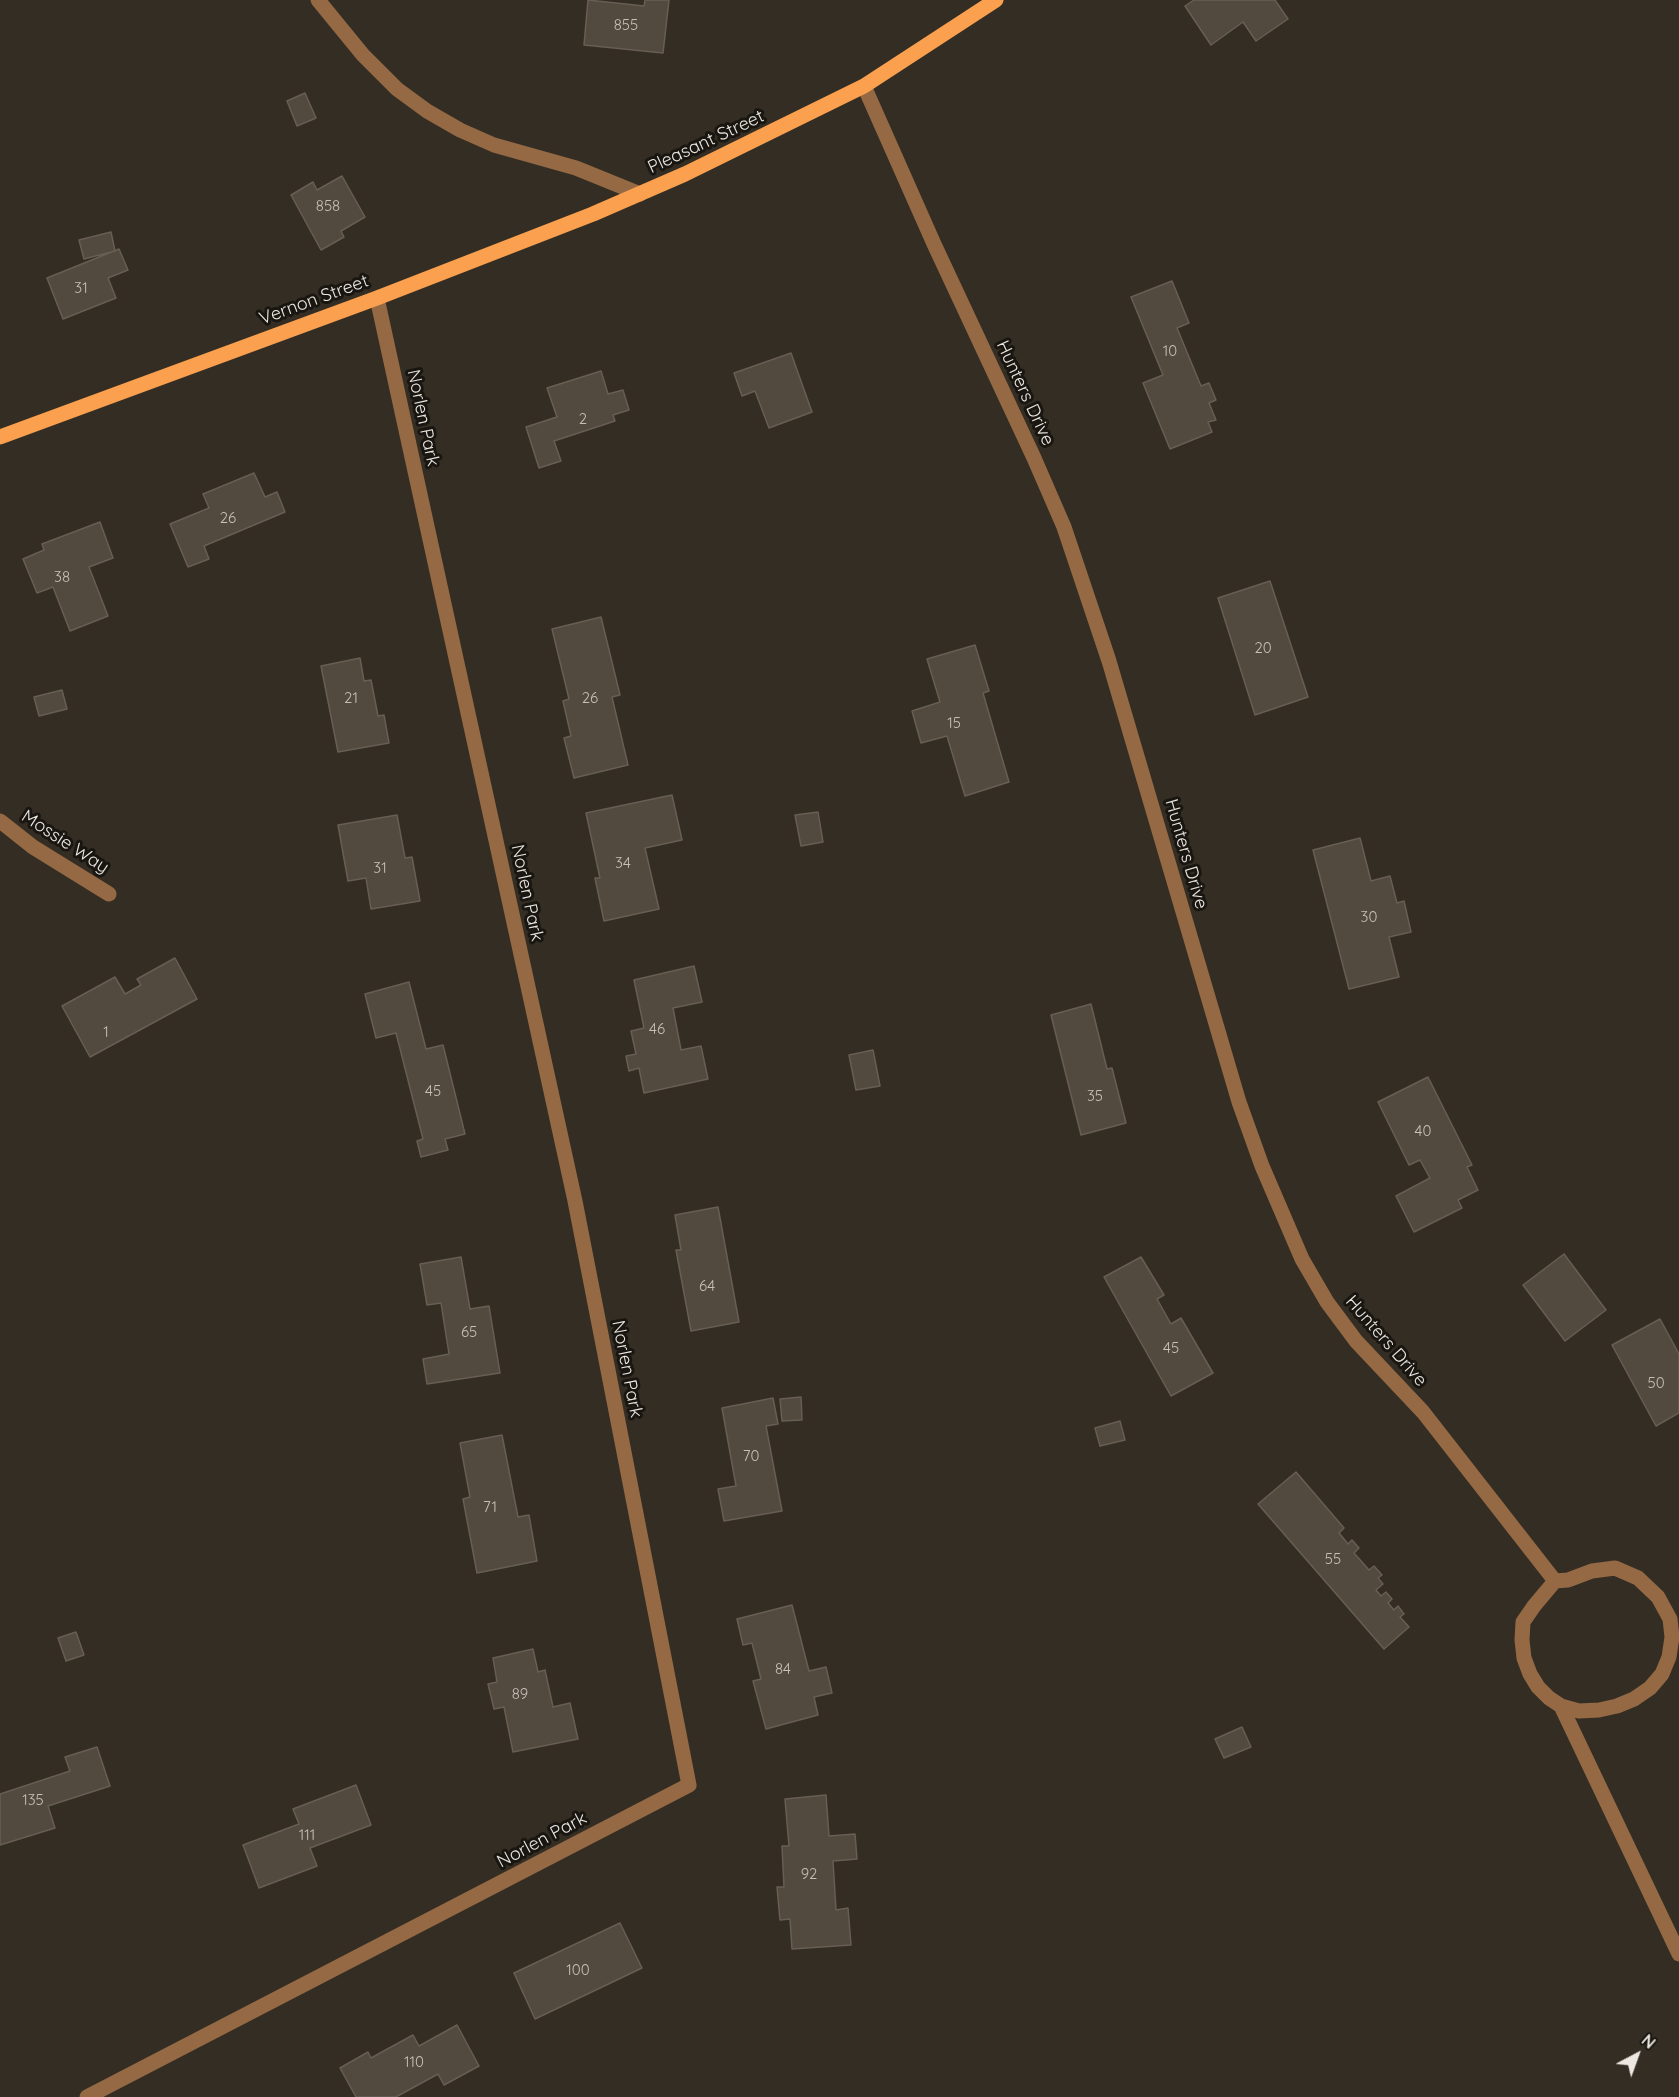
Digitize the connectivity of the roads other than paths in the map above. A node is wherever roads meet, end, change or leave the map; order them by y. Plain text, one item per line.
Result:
1 (318, 0) edge
2 (996, 0) edge
3 (864, 86) junction
4 (640, 194) junction
5 (377, 298) junction
6 (0, 437) edge
7 (0, 821) edge
8 (109, 894) dead end
9 (1555, 1581) junction
10 (1561, 1706) junction
11 (1679, 1954) edge
12 (87, 2097) edge

1 - 4 street, Pleasant Street
2 - 3 main road, Pleasant Street
3 - 4 main road, Pleasant Street
3 - 9 street, Hunters Drive
4 - 5 main road, Vernon Street
5 - 6 main road, Vernon Street
5 - 12 street, Norlen Park
7 - 8 street, Mossie Way
9 - 10 street
9 - 10 street
10 - 11 street

